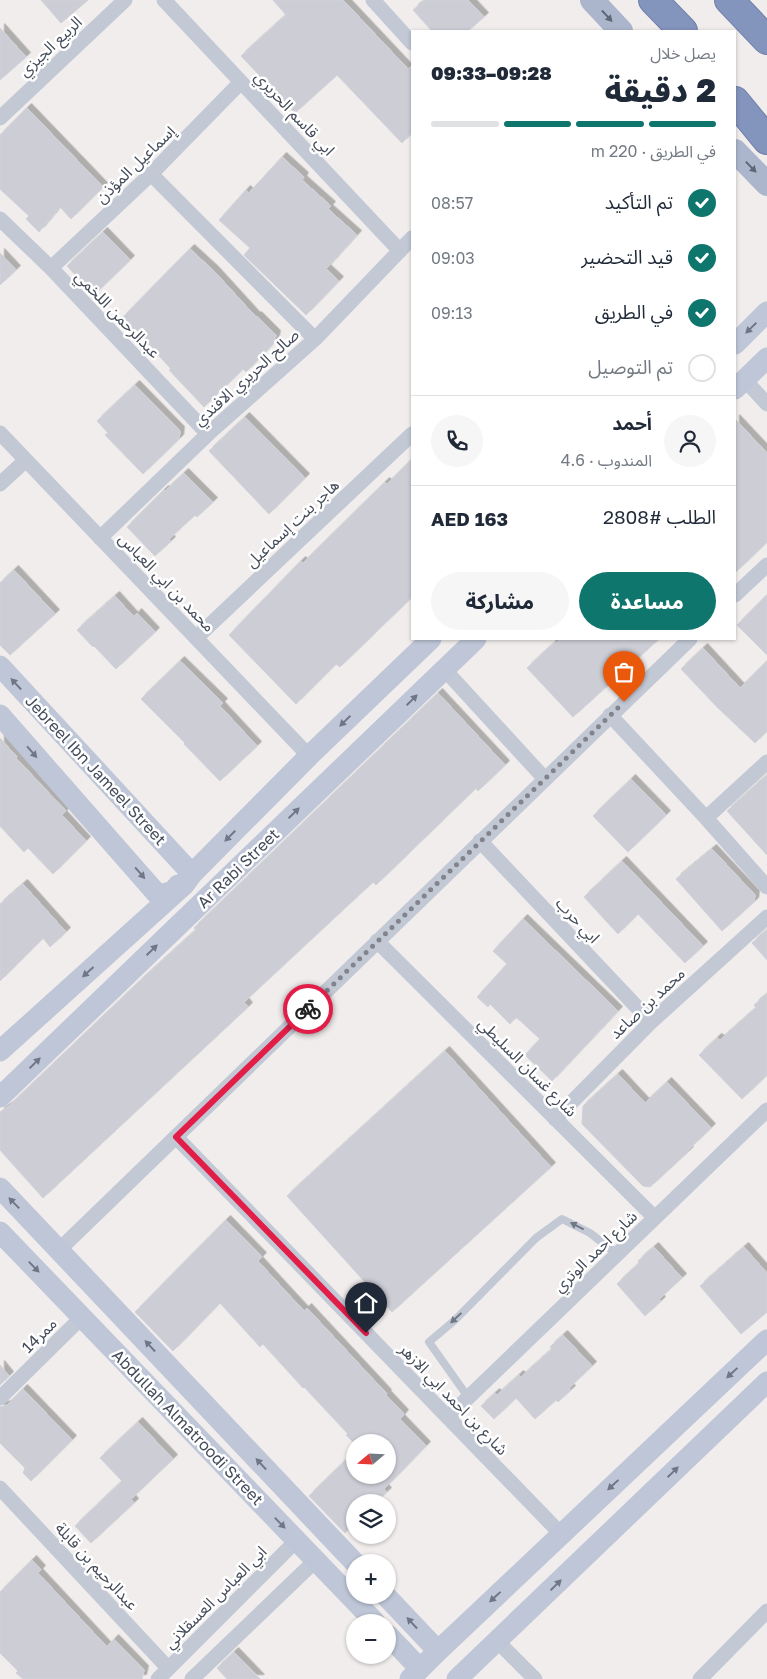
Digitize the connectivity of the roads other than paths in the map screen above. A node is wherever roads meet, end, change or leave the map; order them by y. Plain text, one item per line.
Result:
1 (125, 0) edge
2 (164, 0) edge
3 (373, 0) edge
4 (592, 0) edge
5 (652, 0) edge
6 (729, 0) edge
7 (734, 0) edge
8 (620, 30) edge
9 (676, 30) edge
10 (682, 30) edge
11 (767, 30) edge
12 (767, 40) edge
13 (411, 42) edge
14 (241, 82) junction
15 (736, 87) edge
16 (736, 102) edge
17 (0, 118) edge
18 (767, 119) edge
19 (767, 140) edge
20 (736, 152) edge
21 (151, 174) junction
22 (767, 184) edge
23 (0, 218) edge
24 (411, 239) edge
25 (400, 251) junction
26 (51, 268) junction
27 (767, 312) edge
28 (315, 339) junction
29 (736, 343) edge
30 (767, 358) edge
31 (740, 385) edge
32 (767, 404) edge
33 (0, 433) edge
34 (208, 434) junction
35 (411, 435) edge
36 (26, 460) junction
37 (0, 484) edge
38 (100, 538) junction
39 (767, 565) edge
40 (736, 594) edge
41 (196, 638) junction
42 (430, 640) edge
43 (475, 640) edge
44 (689, 640) edge
45 (0, 666) edge
46 (444, 669) junction
47 (610, 715) junction
48 (1, 719) edge
49 (309, 756) junction
50 (767, 762) edge
51 (545, 779) junction
52 (706, 818) junction
53 (480, 842) junction
54 (188, 870) junction
55 (767, 887) edge
56 (767, 917) edge
57 (377, 942) junction
58 (651, 1022) junction
59 (0, 1051) edge
60 (0, 1096) edge
61 (767, 1110) edge
62 (555, 1119) junction
63 (176, 1137) junction
64 (0, 1188) edge
65 (655, 1218) junction
66 (0, 1232) edge
67 (60, 1250) junction
68 (617, 1254) junction
69 (82, 1317) junction
70 (767, 1340) edge
71 (767, 1382) edge
72 (468, 1397) junction
73 (0, 1398) edge
74 (448, 1417) junction
75 (0, 1488) edge
76 (561, 1534) junction
77 (297, 1540) junction
78 (347, 1554) edge
79 (316, 1560) junction
80 (394, 1604) edge
81 (767, 1611) edge
82 (367, 1614) edge
83 (497, 1641) junction
84 (396, 1647) edge
85 (438, 1651) junction
86 (163, 1674) edge
87 (415, 1674) edge
88 (703, 1678) edge
89 (192, 1679) edge
90 (457, 1679) edge
91 (535, 1679) edge

1 - 17 street, الربيع الجيزي
2 - 14 street, ابي قاسم الحريري
3 - 13 street
4 -> 8 main road
5 - 9 highway
5 - 10 highway
6 - 12 highway
7 - 11 main road
14 - 21 street, إسماعيل المؤذن
14 - 25 street, ابي قاسم الحريري
15 - 18 highway
16 - 19 highway
20 -> 22 main road
21 - 26 street, إسماعيل المؤذن
21 - 28 street
23 - 26 street, عبدالرحمن اللخمي
24 - 25 street, صالح الحريري الافندي
25 - 28 street, صالح الحريري الافندي
26 - 34 street, عبدالرحمن اللخمي
27 -> 29 street
28 - 34 street, صالح الحريري الافندي
30 - 31 street
31 - 32 street
33 - 36 street, محمد بن ابي العباس
34 - 38 street, صالح الحريري الافندي
35 - 41 street, هاجر بنت إسماعيل
36 - 37 street
36 - 38 street, محمد بن ابي العباس
38 - 41 street, محمد بن ابي العباس
39 - 40 street
41 - 49 street, محمد بن ابي العباس
42 -> 49 street, Ar Rabi Street
43 - 46 street, Ar Rabi Street
44 - 47 street
54 -> 45 street, Jebreel Ibn Jameel Street
46 - 51 street
60 -> 46 street, Ar Rabi Street
47 - 51 street
47 - 52 street
48 -> 54 street, Jebreel Ibn Jameel Street
49 -> 54 street, Ar Rabi Street
50 - 52 street
51 - 53 street
52 - 55 street
53 - 57 street
53 - 58 street, ابي حرب
54 -> 59 street, Ar Rabi Street
56 - 58 street, محمد بن صاعد
57 - 62 street, شارع غسان السليطي
57 - 63 street
58 - 62 street, محمد بن صاعد
61 - 65 street, شارع احمد الوتري
62 - 65 street, شارع غسان السليطي
63 - 67 street
63 - 74 street, شارع بن احمد ابي الازهر
67 -> 64 street, Abdullah Almatroodi Street
65 - 68 street, شارع احمد الوتري
66 -> 69 street, Abdullah Almatroodi Street
78 -> 67 street, Abdullah Almatroodi Street
68 - 72 street, شارع احمد الوتري
68 -> 72 lane
69 - 73 street, ممر14
69 -> 77 street, Abdullah Almatroodi Street
70 -> 76 street
83 -> 71 street
72 - 74 street, شارع احمد الوتري
74 - 76 street, شارع بن احمد ابي الازهر
75 - 86 street, عبدالرحيم بن قابلة
76 -> 85 street
77 - 79 street, Abdullah Almatroodi Street
77 - 86 street, ابي العباس العسقلاني
79 - 82 street, Abdullah Almatroodi Street
79 - 89 street
85 -> 80 street
81 - 88 street
83 - 90 street
83 - 91 street
84 - 87 street
85 - 87 street

